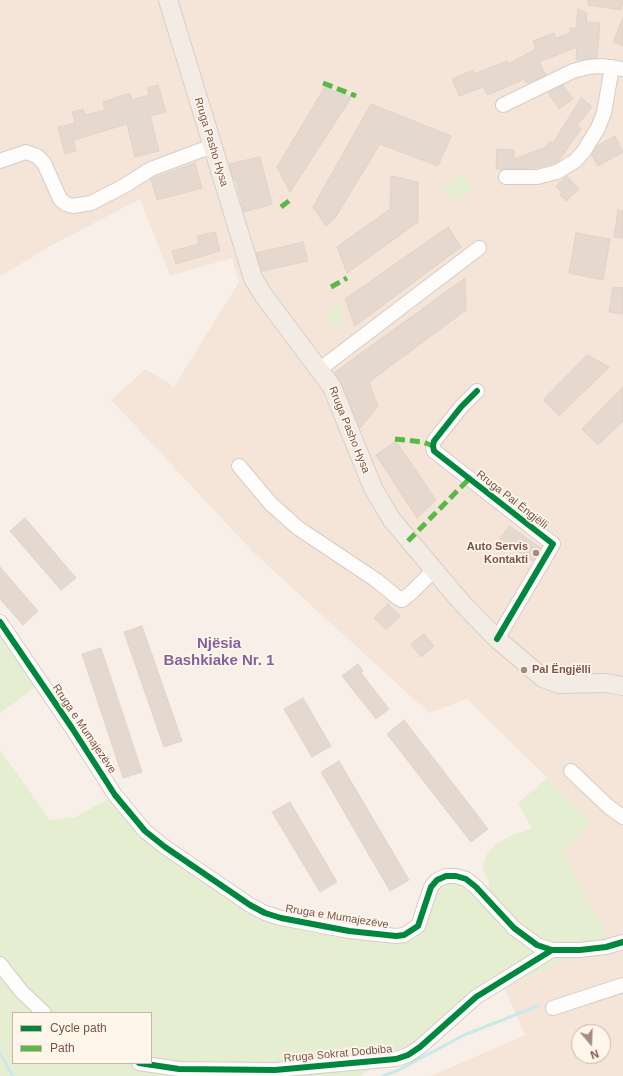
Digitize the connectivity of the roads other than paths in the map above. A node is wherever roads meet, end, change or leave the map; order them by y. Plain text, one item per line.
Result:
1 (168, 0) edge
2 (618, 68) edge
3 (503, 105) dead end
4 (212, 146) junction
5 (0, 161) edge
6 (506, 177) dead end
7 (480, 248) dead end
8 (320, 369) junction
9 (477, 392) dead end
10 (239, 466) dead end
11 (433, 571) junction
12 (0, 622) edge
13 (497, 639) junction
14 (623, 686) edge
15 (571, 771) dead end
16 (623, 817) edge
17 (623, 942) edge
18 (552, 950) junction
19 (0, 964) edge
20 (623, 985) edge
21 (553, 1008) dead end
22 (43, 1012) edge
23 (147, 1064) edge

1 - 4 main road, Rruga Pasho Hysa
2 - 3 street
2 - 6 street
4 - 5 street
4 - 8 main road, Rruga Pasho Hysa
7 - 8 street
8 - 11 main road, Rruga Pasho Hysa
9 - 13 street, Rruga Pal Ëngjëlli
10 - 11 street
11 - 13 main road, Rruga Pasho Hysa
12 - 18 street, Rruga e Mumajezëve
13 - 14 main road, Rruga Pasho Hysa
15 - 16 street
17 - 18 street, Rruga e Mumajezëve
18 - 23 street, Rruga Sokrat Dodbiba
19 - 22 street
20 - 21 street

